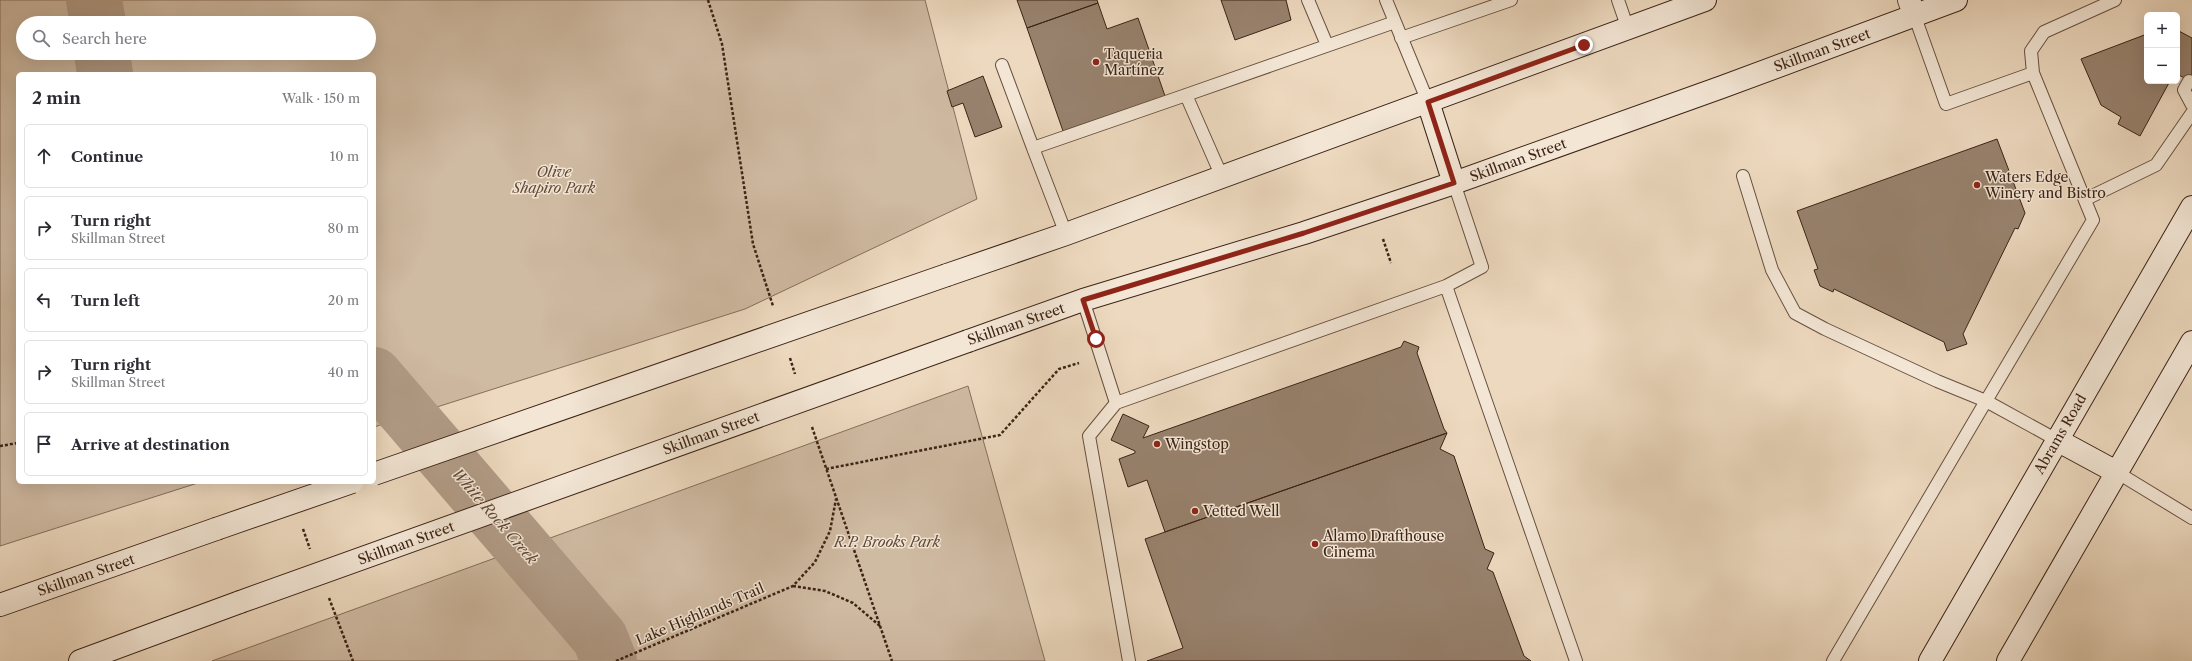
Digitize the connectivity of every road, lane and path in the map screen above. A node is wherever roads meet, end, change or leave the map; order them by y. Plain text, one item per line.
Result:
1 (1308, 0) edge
2 (1386, 0) edge
3 (1511, 0) edge
4 (1618, 0) edge
5 (1705, 0) edge
6 (1956, 0) edge
7 (2115, 0) edge
8 (2088, 5) edge
9 (1912, 8) edge
10 (1395, 22) junction
11 (1628, 29) junction
12 (1401, 38) junction
13 (1327, 45) junction
14 (1002, 65) dead end
15 (2033, 73) junction
16 (2189, 81) dead end
17 (1186, 95) junction
18 (1428, 102) junction
19 (2192, 105) edge
20 (2192, 113) edge
21 (1033, 148) junction
22 (1743, 176) dead end
23 (1222, 177) junction
24 (1454, 183) junction
25 (2086, 199) junction
26 (2192, 207) edge
27 (1066, 234) junction
28 (1382, 239) dead end
29 (1391, 263) dead end
30 (1446, 286) junction
31 (1083, 300) junction
32 (2192, 342) edge
33 (1101, 356) junction
34 (1986, 401) junction
35 (1116, 403) junction
36 (2057, 440) junction
37 (16, 443) edge
38 (0, 446) edge
39 (826, 469) dead end
40 (376, 473) edge
41 (2118, 473) junction
42 (346, 484) edge
43 (836, 499) dead end
44 (2192, 518) edge
45 (793, 586) junction
46 (0, 605) edge
47 (880, 627) dead end
48 (80, 661) edge
49 (616, 661) edge
50 (1130, 661) edge
51 (1576, 661) edge
52 (1833, 661) edge
53 (1930, 661) edge
54 (2008, 661) edge

1 - 13 lane
2 - 10 lane
3 - 12 lane
4 - 11 lane
5 - 11 main road
6 - 9 main road, Skillman Street
7 - 8 lane
8 - 15 lane
9 - 15 lane
9 - 24 main road, Skillman Street
10 - 12 lane
10 - 13 lane
11 - 18 main road
12 - 18 lane
13 - 17 lane
14 - 21 lane
15 - 25 lane
16 - 19 lane
17 - 21 lane
17 - 23 lane
18 - 23 main road
18 - 24 main road
20 - 25 lane
21 - 27 lane
22 - 34 lane
23 - 27 main road
24 - 30 lane
24 - 31 main road, Skillman Street
25 - 34 lane
26 - 36 main road, Abrams Road
27 - 40 main road, bridge
28 - 29 path
30 - 35 lane
30 - 51 lane
31 - 33 lane
31 - 48 main road, Skillman Street, bridge
32 - 41 main road
33 - 35 lane
33 - 39 path
34 - 36 lane
34 - 52 lane
35 - 50 lane
36 - 41 main road
36 - 53 main road, Abrams Road
37 - 38 path
41 - 44 lane
41 - 54 main road
42 - 46 main road, Skillman Street, bridge
43 - 45 path, Lake Highlands Trail
45 - 47 path, Lake Highlands Trail
45 - 49 path, Lake Highlands Trail

